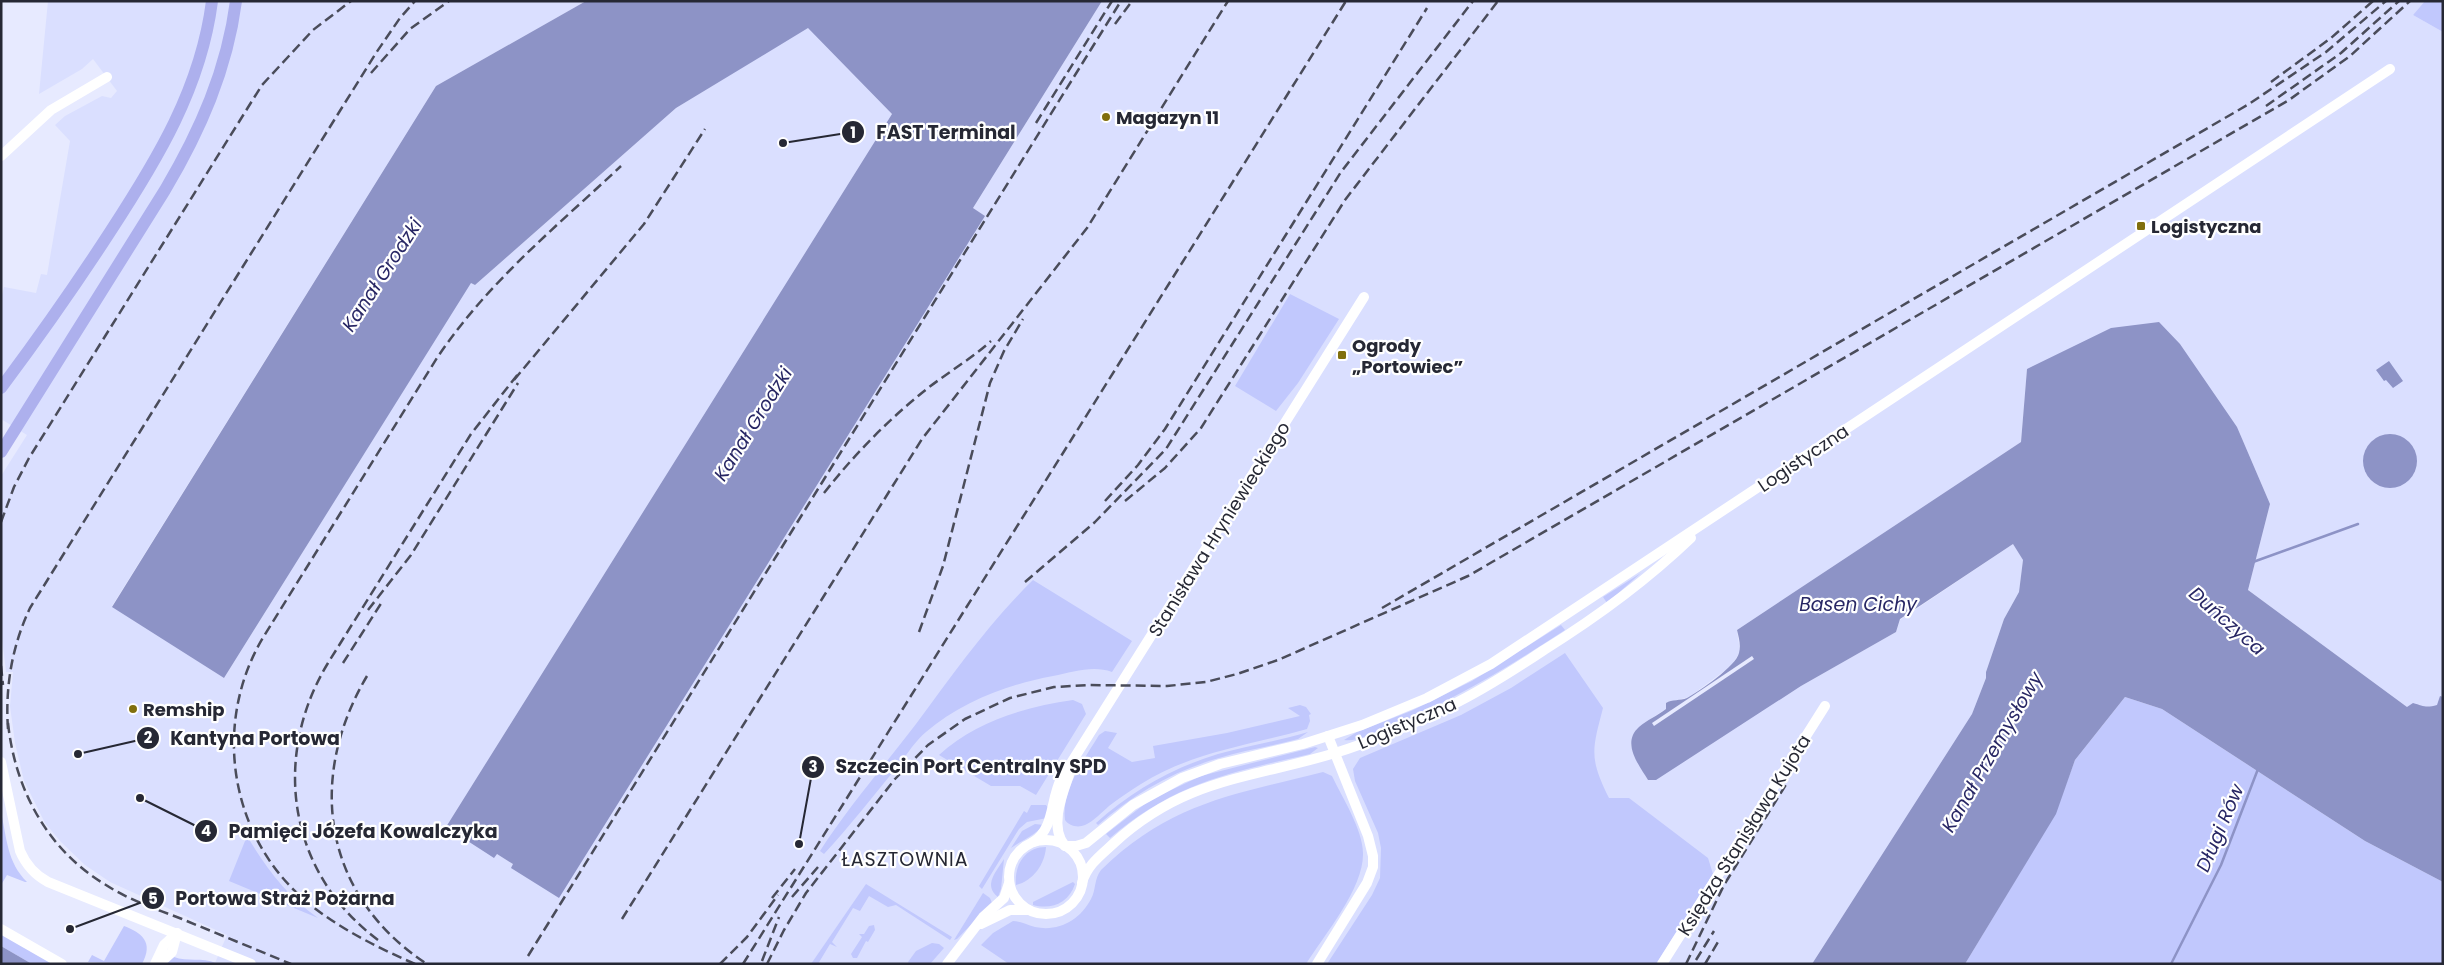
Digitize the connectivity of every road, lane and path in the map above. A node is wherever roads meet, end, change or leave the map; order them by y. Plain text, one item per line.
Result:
1 (212, 1) edge
2 (236, 1) edge
3 (2390, 69) dead end
4 (107, 77) dead end
5 (1, 156) edge
6 (1364, 297) dead end
7 (1, 388) edge
8 (1, 452) edge
9 (1714, 518) junction
10 (1825, 706) dead end
11 (1328, 736) junction
12 (1334, 753) junction
13 (1074, 760) junction
14 (1, 762) edge
15 (1033, 842) junction
16 (1065, 846) junction
17 (1009, 882) junction
18 (1082, 883) junction
19 (1030, 910) junction
20 (1, 929) edge
21 (970, 932) junction
22 (177, 933) junction
23 (62, 964) edge
24 (157, 964) edge
25 (251, 964) edge
26 (947, 964) edge
27 (1317, 964) edge
28 (1662, 964) edge

1 - 7 main road
2 - 8 main road
3 - 9 street, Logistyczna
4 - 5 street
6 - 13 street, Stanisława Hryniewieckiego
9 - 11 street, Logistyczna
9 - 12 street, Logistyczna
10 - 28 street, Księdza Stanisława Kujota
11 - 12 street
11 - 16 street, Logistyczna
12 - 18 street, Logistyczna
12 - 27 street
13 - 15 street, Stanisława Hryniewieckiego
13 - 16 street, Stanisława Hryniewieckiego
14 - 22 street
15 - 16 street
15 - 17 street
16 - 18 street
17 - 19 street
17 - 21 street
18 - 19 street
19 - 21 street
20 - 23 street
21 - 26 street
22 - 24 street
22 - 25 street

